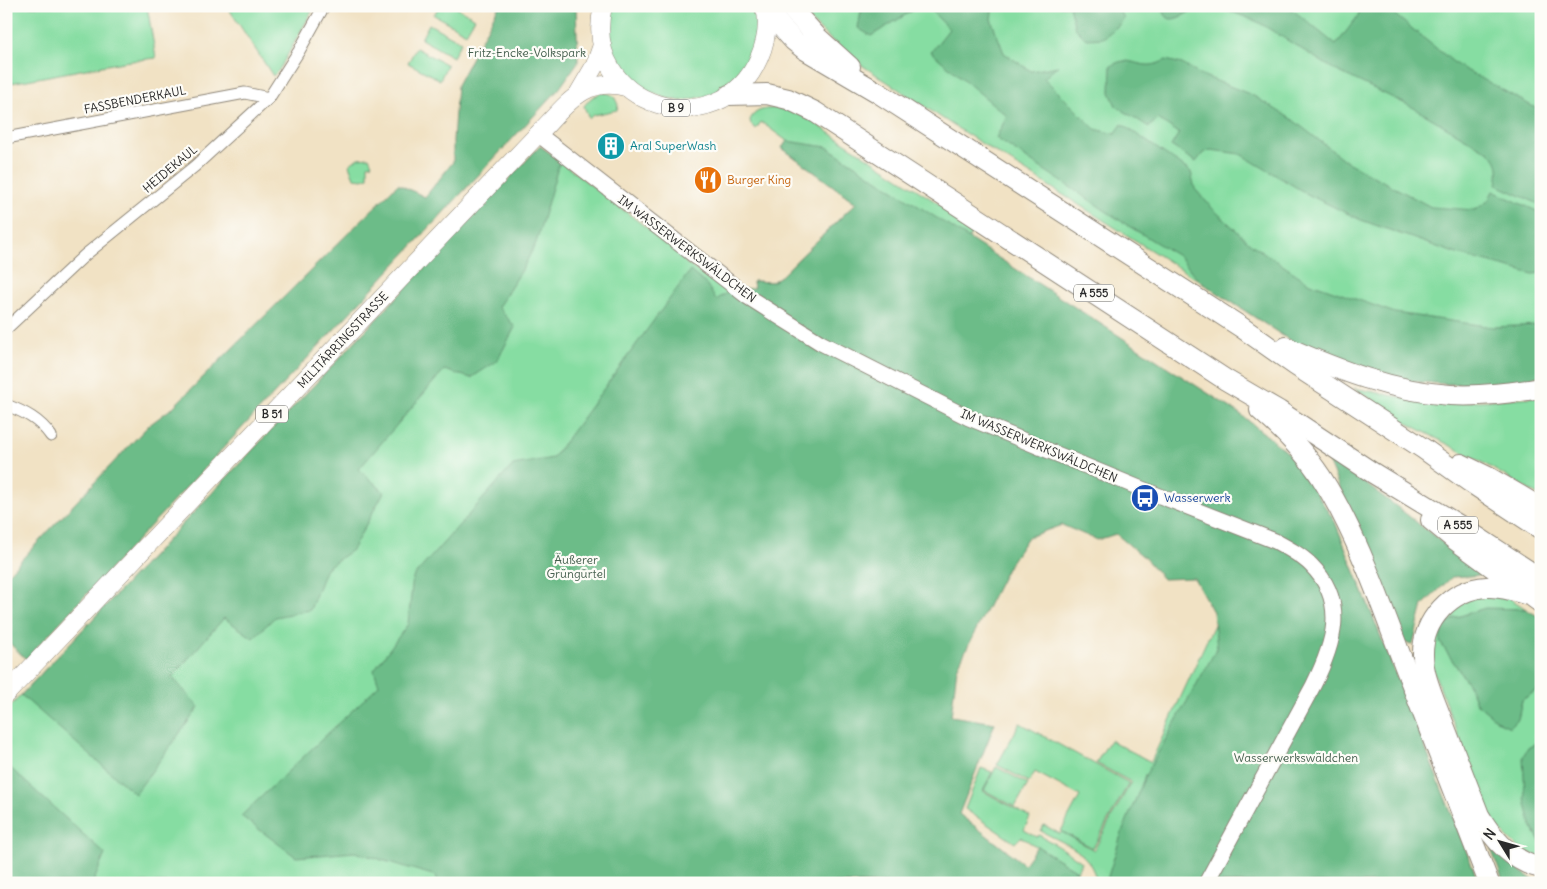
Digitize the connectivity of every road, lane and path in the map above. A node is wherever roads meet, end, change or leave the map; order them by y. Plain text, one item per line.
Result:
1 (324, 6) edge
2 (603, 6) edge
3 (789, 6) edge
4 (766, 8) edge
5 (602, 48) junction
6 (626, 86) junction
7 (876, 92) junction
8 (577, 95) junction
9 (729, 95) junction
10 (268, 98) junction
11 (538, 134) junction
12 (6, 138) edge
13 (1241, 327) junction
14 (6, 329) edge
15 (1226, 380) junction
16 (1541, 388) edge
17 (6, 405) edge
18 (51, 436) dead end
19 (1424, 449) junction
20 (1373, 473) junction
21 (1541, 508) edge
22 (1541, 528) edge
23 (1541, 579) edge
24 (1535, 599) edge
25 (6, 694) edge
26 (1541, 868) edge
27 (1206, 883) edge
28 (1490, 883) edge

1 - 10 street, HEIDEKAUL
2 - 5 main road, B 9
3 - 7 highway
4 - 7 highway
4 - 9 main road, B 9
5 - 6 main road, B 9
5 - 8 main road, MILITÄRRINGSTRASSE / B 51
6 - 8 main road, MILITÄRRINGSTRASSE / B 51
6 - 9 main road, B 9
7 - 13 highway
8 - 11 main road, MILITÄRRINGSTRASSE / B 51
9 - 15 highway, A 555
10 - 12 street, FASSBENDERKAUL
10 - 14 street, HEIDEKAUL
11 - 25 main road, MILITÄRRINGSTRASSE / B 51
11 - 27 street, IM WASSERWERKSWÄLDCHEN
13 - 16 highway
13 - 19 highway
15 - 20 highway, A 555
15 - 28 highway
17 - 18 street
19 - 21 highway
19 - 22 highway
20 - 23 highway, A 555
20 - 24 highway
24 - 26 highway

